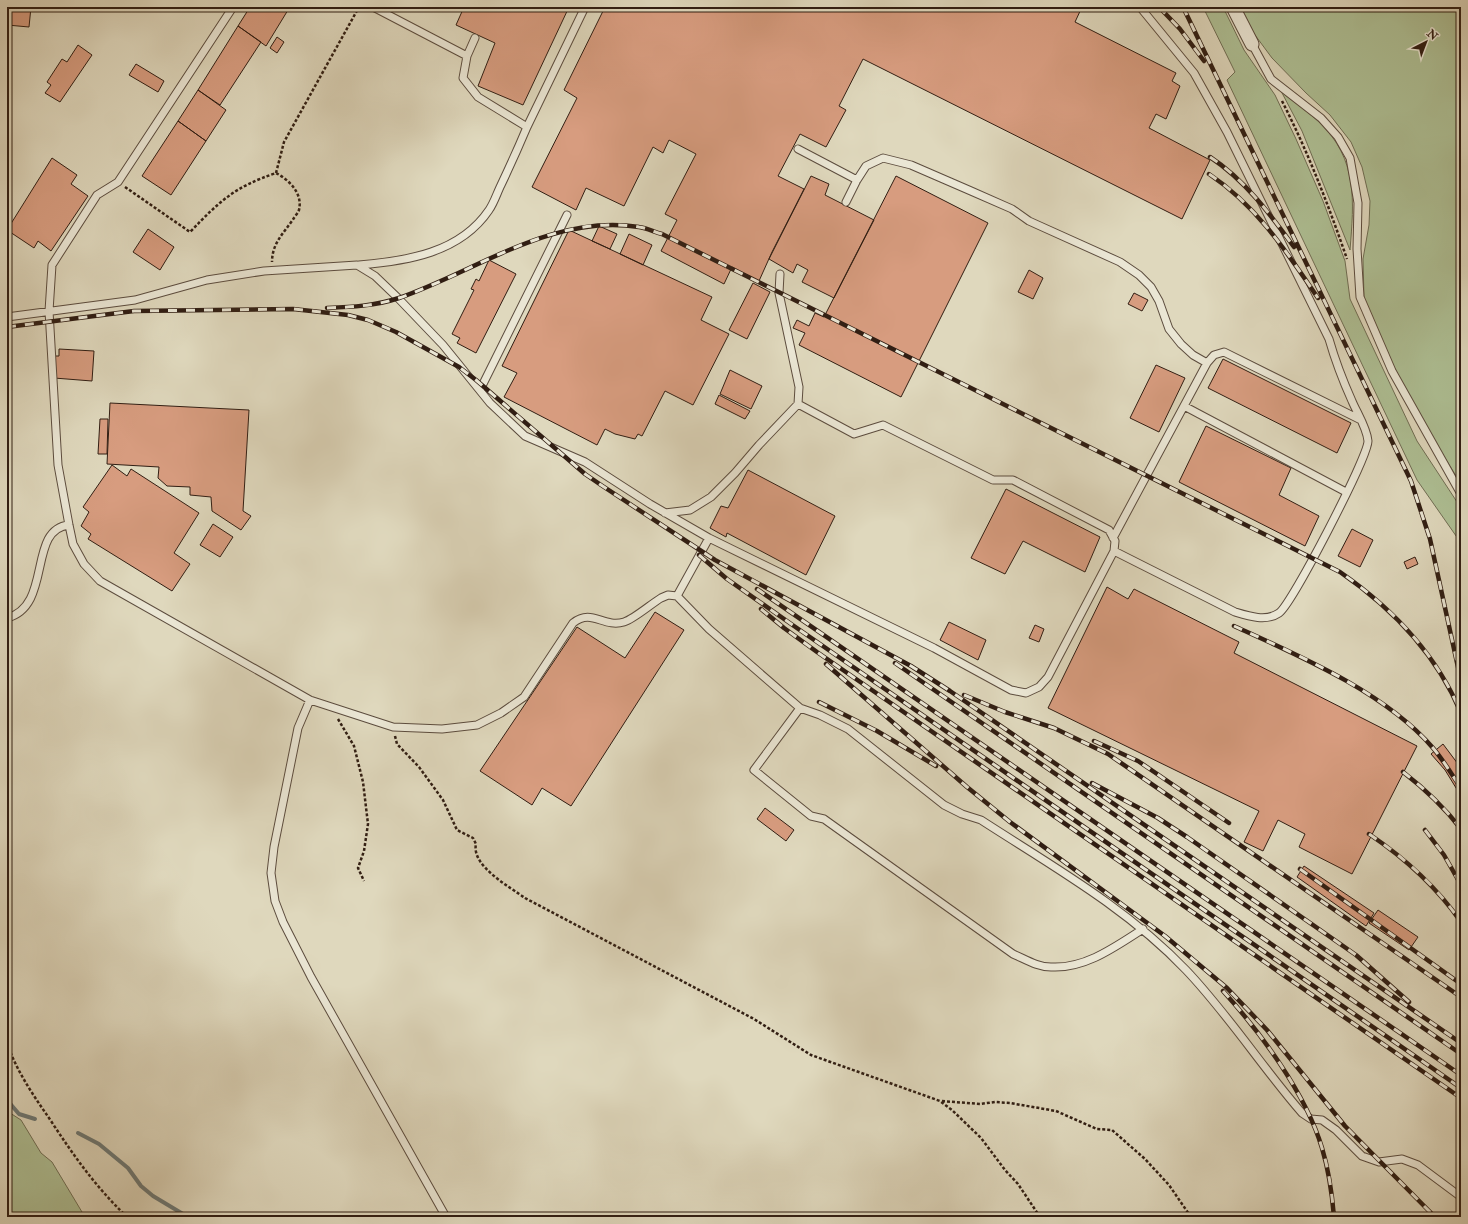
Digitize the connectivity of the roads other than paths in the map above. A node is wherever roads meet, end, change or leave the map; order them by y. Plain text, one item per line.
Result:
1 (233, 7) edge
2 (373, 7) edge
3 (585, 7) edge
4 (1140, 7) edge
5 (1233, 7) edge
6 (475, 38) dead end
7 (1252, 44) joint
8 (467, 56) junction
9 (528, 127) junction
10 (798, 149) dead end
11 (857, 180) junction
12 (846, 202) dead end
13 (567, 215) dead end
14 (357, 265) junction
15 (780, 274) dead end
16 (49, 311) junction
17 (7, 317) edge
18 (1207, 363) junction
19 (480, 390) junction
20 (798, 404) junction
21 (1184, 406) junction
22 (1361, 420) junction
23 (1346, 492) junction
24 (1461, 494) edge
25 (665, 513) junction
26 (69, 525) junction
27 (709, 538) junction
28 (1113, 538) junction
29 (1114, 551) junction
30 (676, 596) junction
31 (7, 618) edge
32 (310, 700) junction
33 (800, 708) junction
34 (1143, 929) junction
35 (1461, 1197) edge
36 (446, 1217) edge

1 - 16 lane
2 - 8 lane
3 - 9 lane
4 - 22 lane
5 - 7 street
6 - 8 lane
7 - 24 lane
8 - 9 lane
9 - 14 lane
10 - 11 lane
11 - 12 lane
11 - 18 lane
13 - 19 lane
14 - 16 lane
14 - 19 lane
15 - 20 lane
16 - 17 lane
16 - 26 lane
18 - 21 lane
18 - 22 lane
19 - 25 lane
20 - 25 lane
20 - 28 lane
21 - 23 lane
21 - 28 lane
22 - 23 lane
23 - 29 lane
25 - 27 lane
26 - 31 lane
26 - 32 lane
27 - 29 lane
27 - 30 lane
28 - 29 lane
30 - 32 lane
30 - 33 lane
32 - 36 lane
33 - 34 lane
33 - 34 lane
34 - 35 lane

